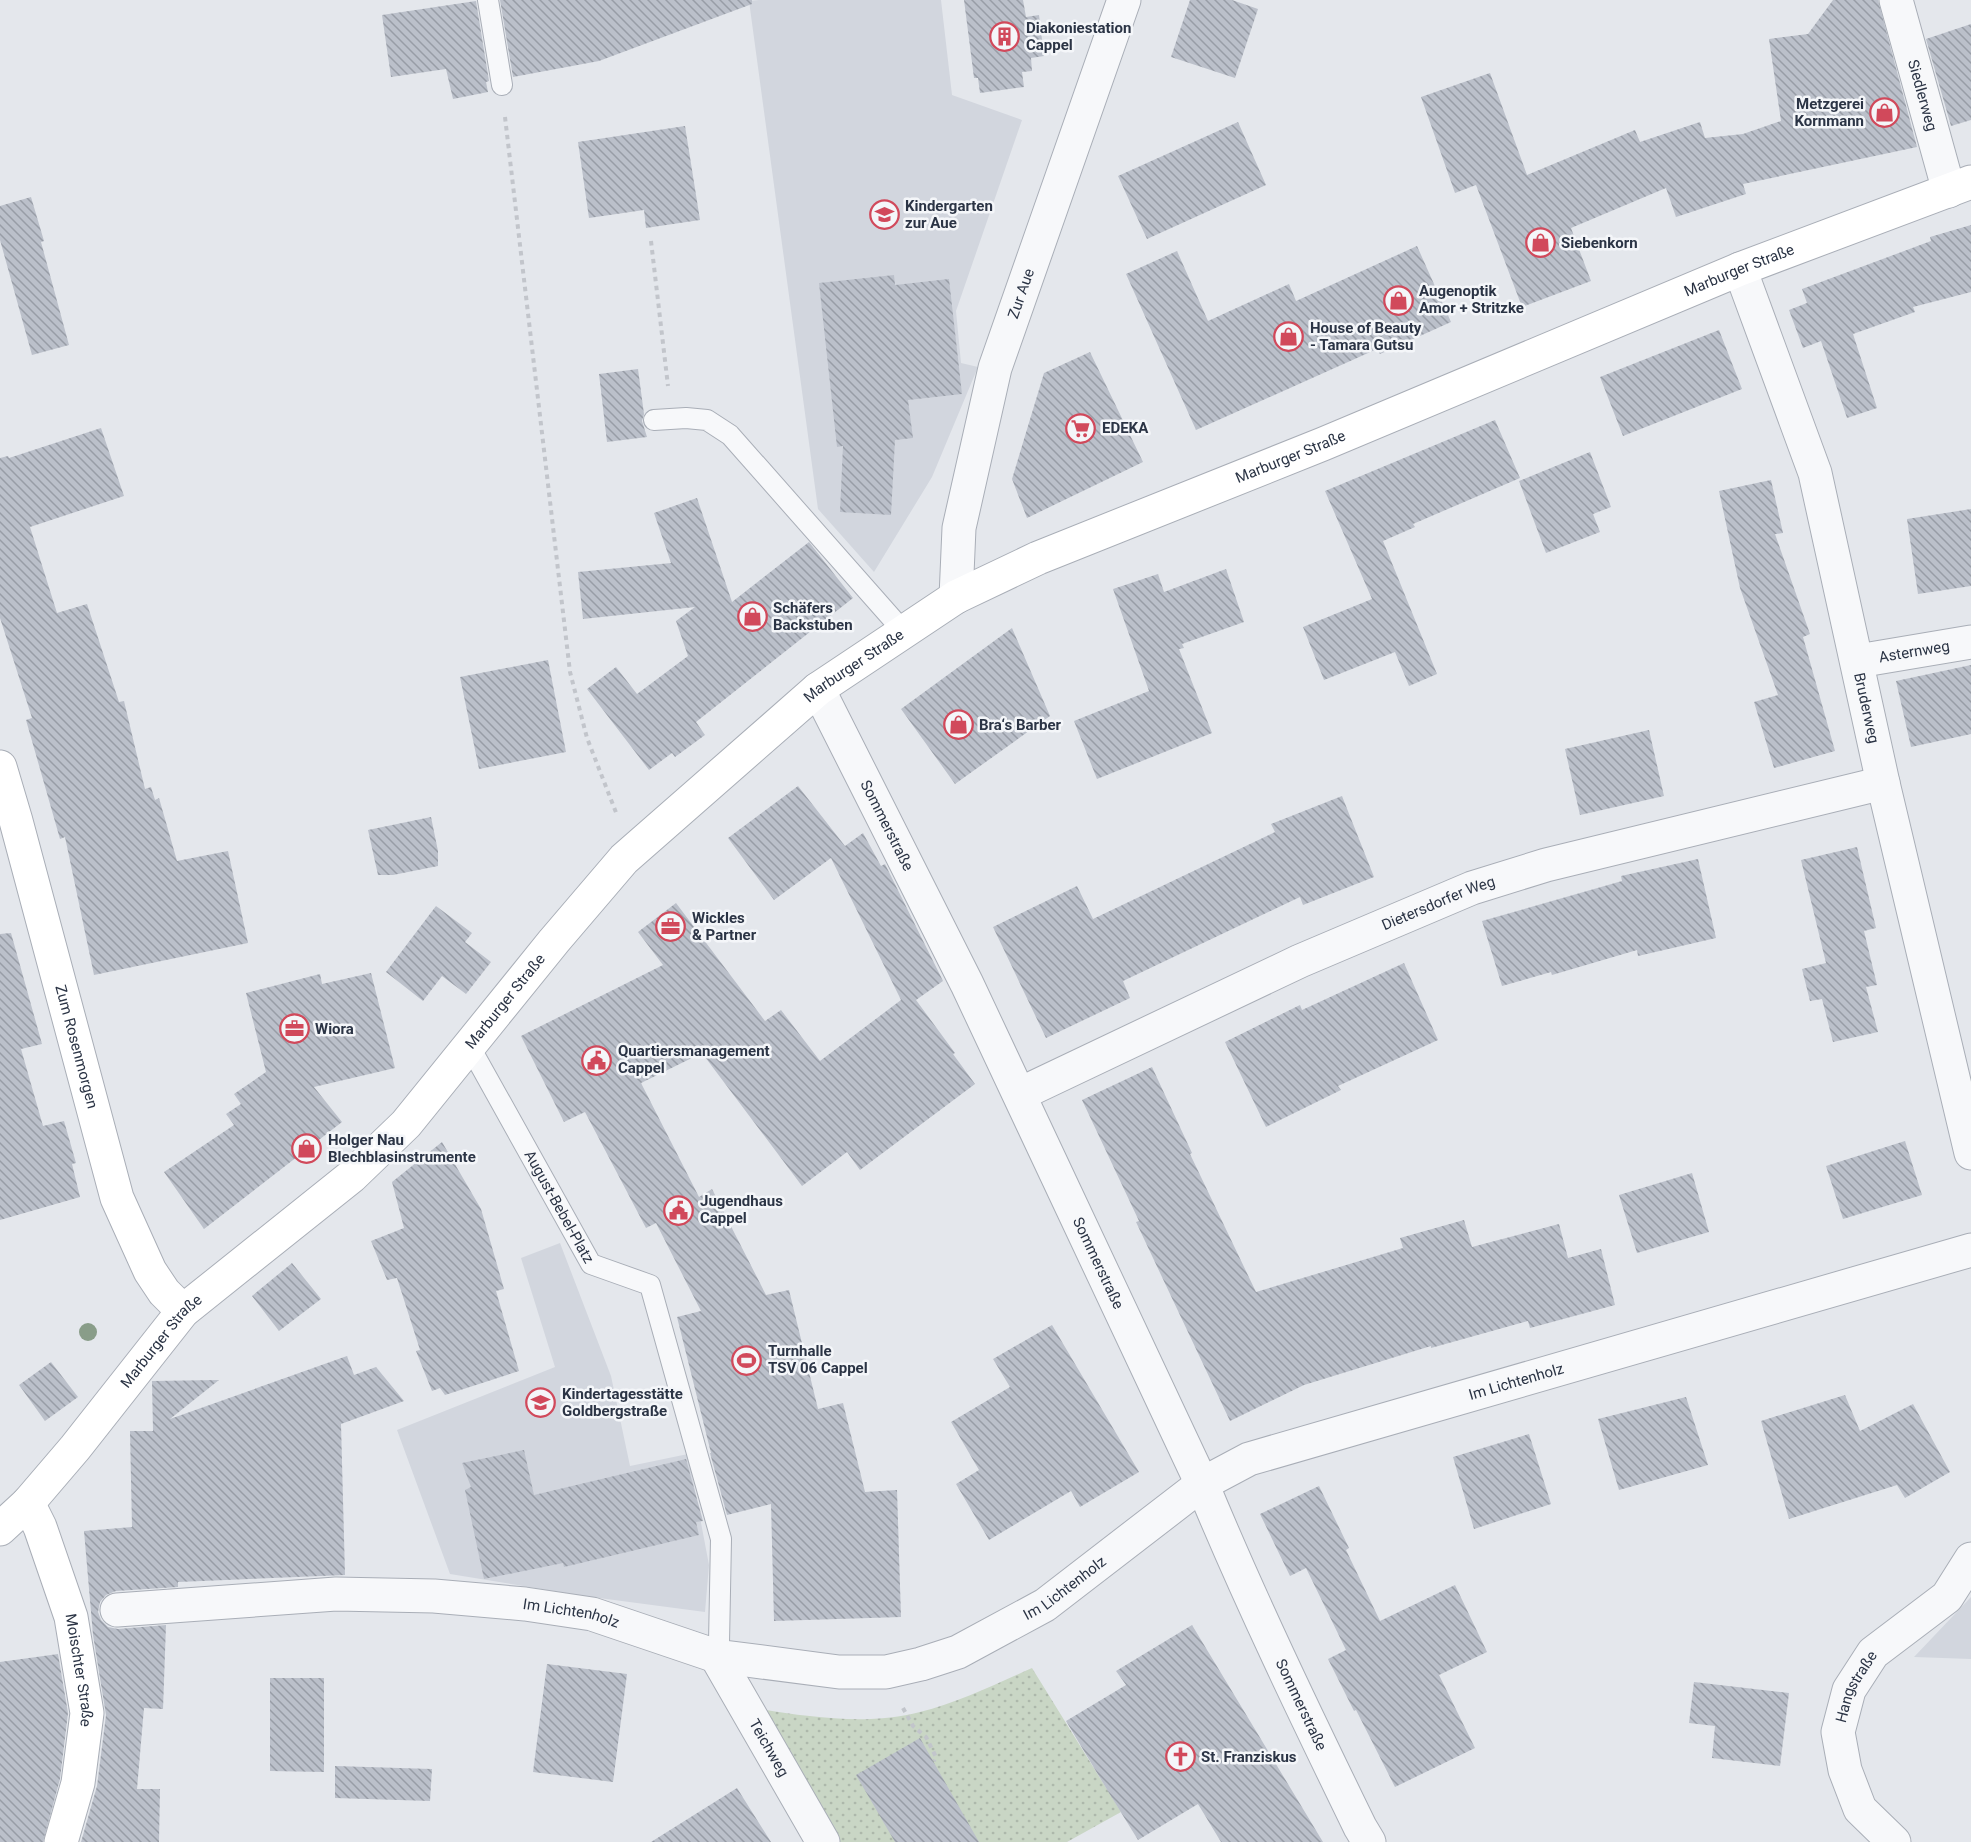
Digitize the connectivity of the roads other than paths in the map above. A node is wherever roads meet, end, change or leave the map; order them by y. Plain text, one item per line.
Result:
1 (488, 0) edge
2 (1124, 0) edge
3 (1896, 0) edge
4 (502, 85) road end
5 (1960, 187) edge
6 (1740, 269) junction
7 (663, 419) road end
8 (956, 597) junction
9 (904, 632) junction
10 (1971, 642) edge
11 (1858, 661) junction
12 (818, 689) junction
13 (0, 767) edge
14 (1883, 783) junction
15 (470, 1047) junction
16 (1020, 1094) junction
17 (1971, 1153) edge
18 (1971, 1250) edge
19 (183, 1311) junction
20 (1202, 1484) junction
21 (28, 1503) junction
22 (0, 1529) edge
23 (1971, 1559) edge
24 (117, 1610) dead end
25 (716, 1656) junction
26 (61, 1842) edge
27 (823, 1842) edge
28 (1369, 1842) edge
29 (1894, 1842) edge

1 - 4 lane
2 - 8 street, Zur Aue
3 - 5 street, Siedlerweg
5 - 6 street, Marburger Straße
6 - 8 street, Marburger Straße
6 - 11 street, Bruderweg
7 - 9 lane
8 - 9 street, Marburger Straße
9 - 12 street, Marburger Straße
10 - 11 street, Asternweg
11 - 14 street, Bruderweg
12 - 15 street, Marburger Straße
12 - 16 street, Sommerstraße
13 - 19 street, Zum Rosenmorgen
14 - 16 street, Dietersdorfer Weg
14 - 17 street, Bruderweg
15 - 19 street, Marburger Straße
15 - 25 lane, August-Bebel-Platz
16 - 20 street, Sommerstraße
18 - 20 street, Im Lichtenholz
19 - 21 street, Marburger Straße
20 - 25 street, Im Lichtenholz
20 - 28 street, Sommerstraße
21 - 22 street, Marburger Straße
21 - 26 street, Moischter Straße
23 - 29 street, Hangstraße
24 - 25 street, Im Lichtenholz
25 - 27 street, Teichweg

